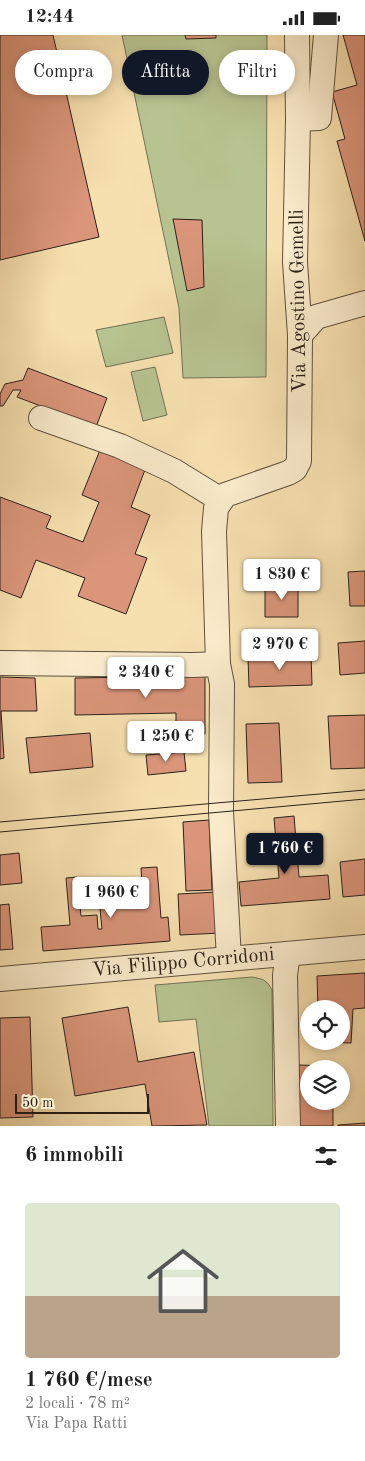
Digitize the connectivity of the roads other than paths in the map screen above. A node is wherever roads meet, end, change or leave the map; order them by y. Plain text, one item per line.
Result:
1 (297, 35) edge
2 (326, 35) edge
3 (298, 119) junction
4 (297, 283) junction
5 (365, 303) edge
6 (337, 310) junction
7 (300, 335) junction
8 (41, 418) dead end
9 (218, 507) junction
10 (0, 663) edge
11 (218, 664) junction
12 (365, 947) edge
13 (288, 954) junction
14 (229, 959) junction
15 (0, 979) edge
16 (288, 1126) edge

1 - 3 street, Via Agostino Gemelli
2 - 3 street
3 - 4 street, Via Agostino Gemelli
4 - 6 street
4 - 7 street, Via Agostino Gemelli
5 - 6 street
6 - 7 street
7 - 9 street, Via Agostino Gemelli
8 - 9 street
9 - 11 street
10 - 11 street
11 - 14 street
12 - 13 street, Via Filippo Corridoni
13 - 14 street, Via Filippo Corridoni
13 - 16 street
14 - 15 street, Via Filippo Corridoni

